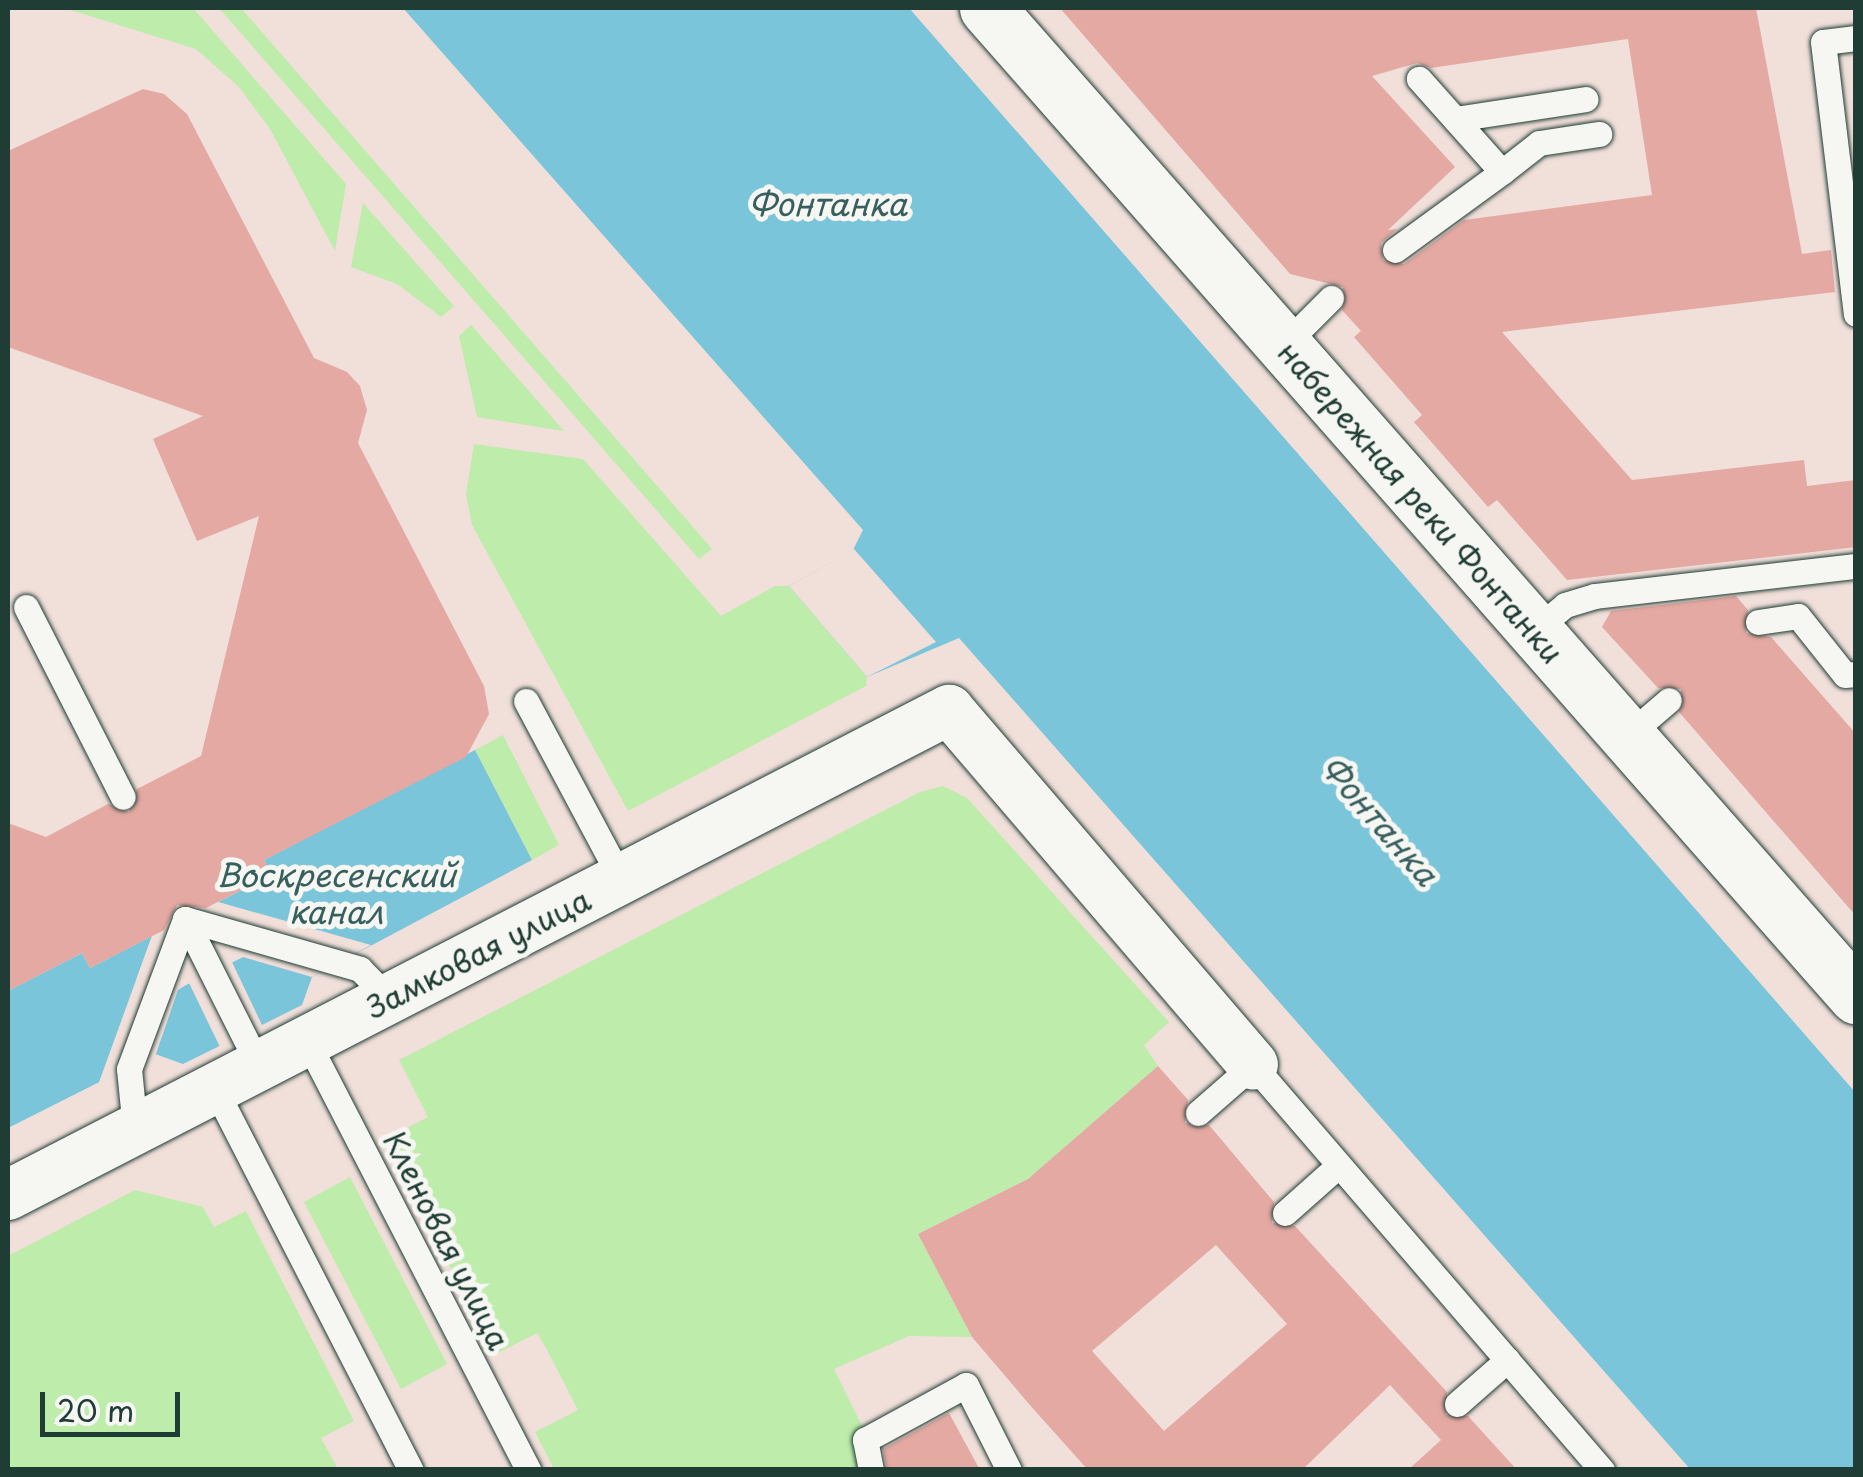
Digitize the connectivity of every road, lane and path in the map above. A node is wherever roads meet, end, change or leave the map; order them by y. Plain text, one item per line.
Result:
1 (987, 8) edge
2 (1856, 38) edge
3 (1419, 80) dead end
4 (1585, 99) dead end
5 (1534, 107) junction
6 (1455, 119) junction
7 (1599, 134) dead end
8 (1540, 143) junction
9 (1502, 172) junction
10 (1850, 214) edge
11 (1394, 250) dead end
12 (1332, 298) dead end
13 (1856, 314) edge
14 (1283, 346) junction
15 (1856, 566) edge
16 (26, 607) dead end
17 (1758, 622) dead end
18 (1534, 632) junction
19 (1856, 674) edge
20 (1669, 700) dead end
21 (526, 701) dead end
22 (1627, 736) junction
23 (123, 797) dead end
24 (621, 879) junction
25 (185, 919) junction
26 (1856, 996) edge
27 (389, 999) junction
28 (307, 1041) junction
29 (251, 1051) junction
30 (1253, 1065) junction
31 (215, 1089) junction
32 (1198, 1113) dead end
33 (135, 1129) junction
34 (1339, 1165) junction
35 (8, 1195) edge
36 (1285, 1213) dead end
37 (1508, 1360) junction
38 (1457, 1404) dead end
39 (412, 1470) edge
40 (528, 1470) edge
41 (871, 1470) edge
42 (1009, 1470) edge
43 (1602, 1470) edge

1 - 14 main road, набережная реки Фонтанки
2 - 10 lane
3 - 6 lane
4 - 5 lane
5 - 6 lane
5 - 8 lane
6 - 9 lane
7 - 8 lane
8 - 9 lane
9 - 11 lane
10 - 13 lane
12 - 14 lane
14 - 18 main road, набережная реки Фонтанки
15 - 18 lane
16 - 23 lane
17 - 19 lane
18 - 22 main road, набережная реки Фонтанки
20 - 22 lane
21 - 24 lane
22 - 26 main road, набережная реки Фонтанки
24 - 27 street, Замковая улица
24 - 30 street, Замковая улица
25 - 27 lane
25 - 29 lane
25 - 33 lane
27 - 28 street, Замковая улица
28 - 29 street, Замковая улица
28 - 40 lane, Кленовая улица
29 - 31 street, Замковая улица
30 - 32 lane
30 - 34 lane
31 - 33 street, Замковая улица
31 - 39 lane
33 - 35 street, Замковая улица
34 - 36 lane
34 - 37 lane
37 - 38 lane
37 - 43 lane
41 - 42 lane

